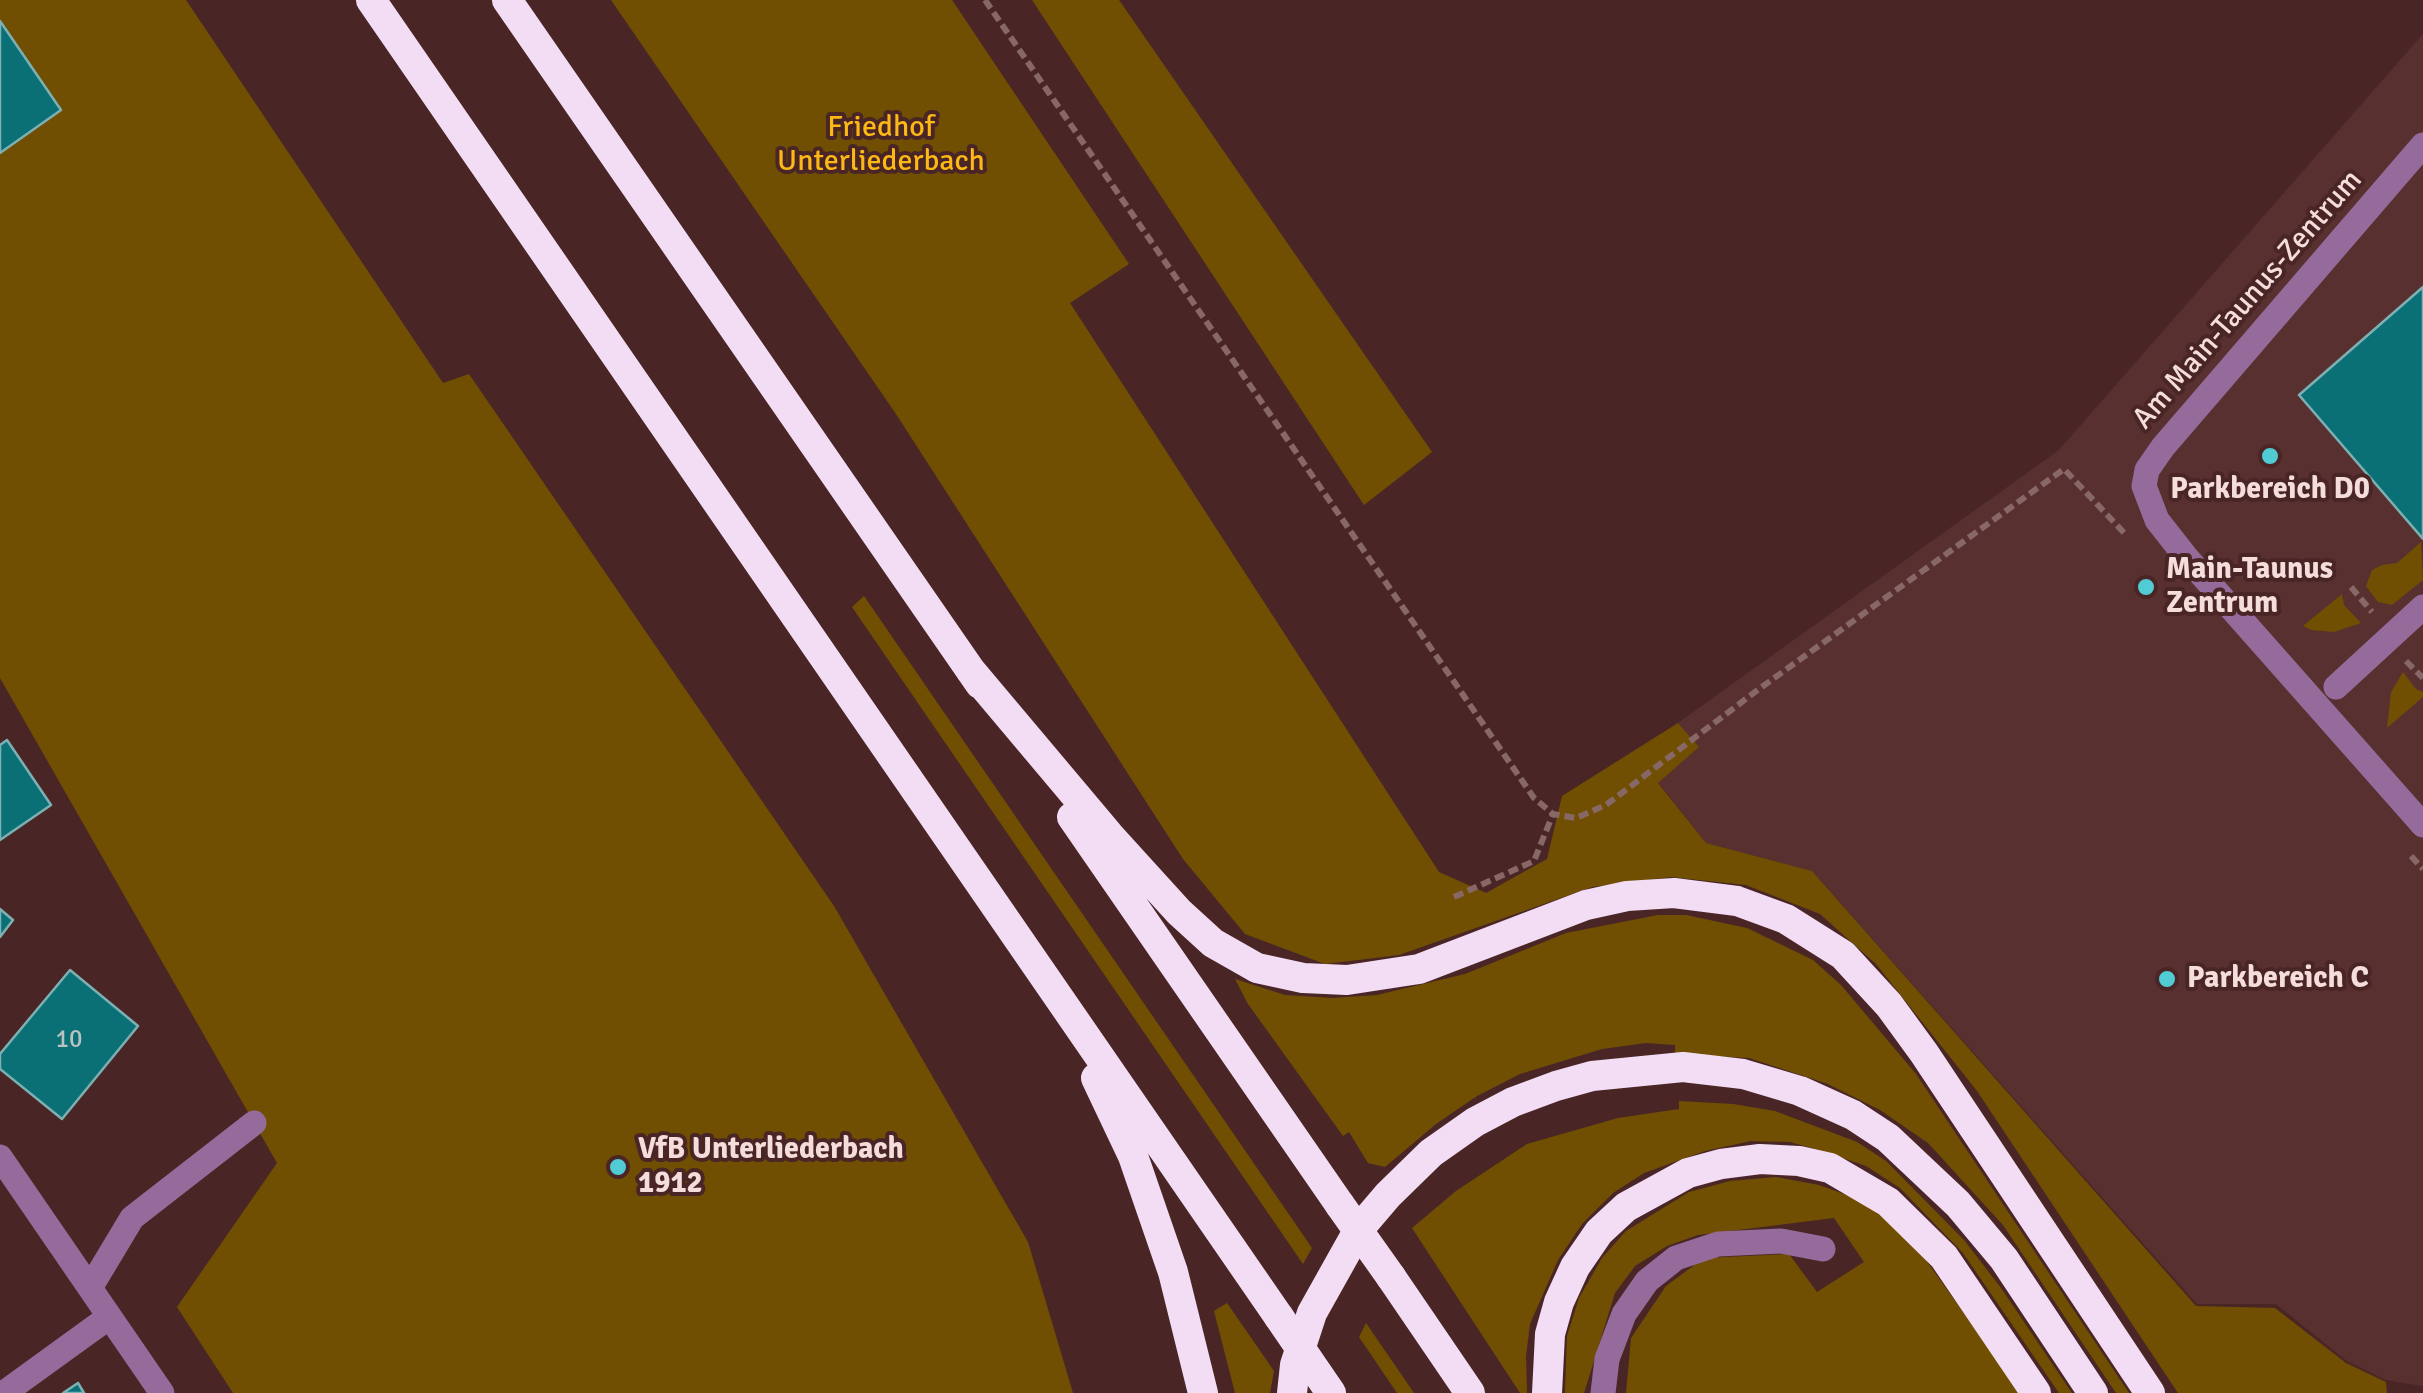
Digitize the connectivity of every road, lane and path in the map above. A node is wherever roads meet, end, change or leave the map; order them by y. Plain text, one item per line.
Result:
1 (371, 0) edge
2 (507, 0) edge
3 (985, 0) edge
4 (2423, 145) edge
5 (2093, 500) dead end
6 (2423, 607) edge
7 (970, 671) junction
8 (2336, 688) dead end
9 (1553, 814) junction
10 (2423, 825) edge
11 (1454, 897) dead end
12 (1056, 994) junction
13 (254, 1122) dead end
14 (0, 1157) edge
15 (1823, 1249) dead end
16 (90, 1288) junction
17 (110, 1317) junction
18 (4, 1393) edge
19 (162, 1393) edge
20 (1203, 1393) edge
21 (1292, 1393) edge
22 (1332, 1393) edge
23 (1470, 1393) edge
24 (1547, 1393) edge
25 (1603, 1393) edge
26 (2036, 1393) edge
27 (2093, 1393) edge
28 (2150, 1393) edge

1 - 12 highway
2 - 7 highway
3 - 9 path
4 - 10 street, Am Main-Taunus-Zentrum
5 - 9 path
6 - 8 street
7 - 23 highway, bridge
7 - 28 highway
9 - 11 path
12 - 20 highway
12 - 22 highway, bridge
13 - 16 street
14 - 16 street
15 - 25 street
16 - 17 street
17 - 18 street
17 - 19 street
21 - 27 highway
24 - 26 highway

